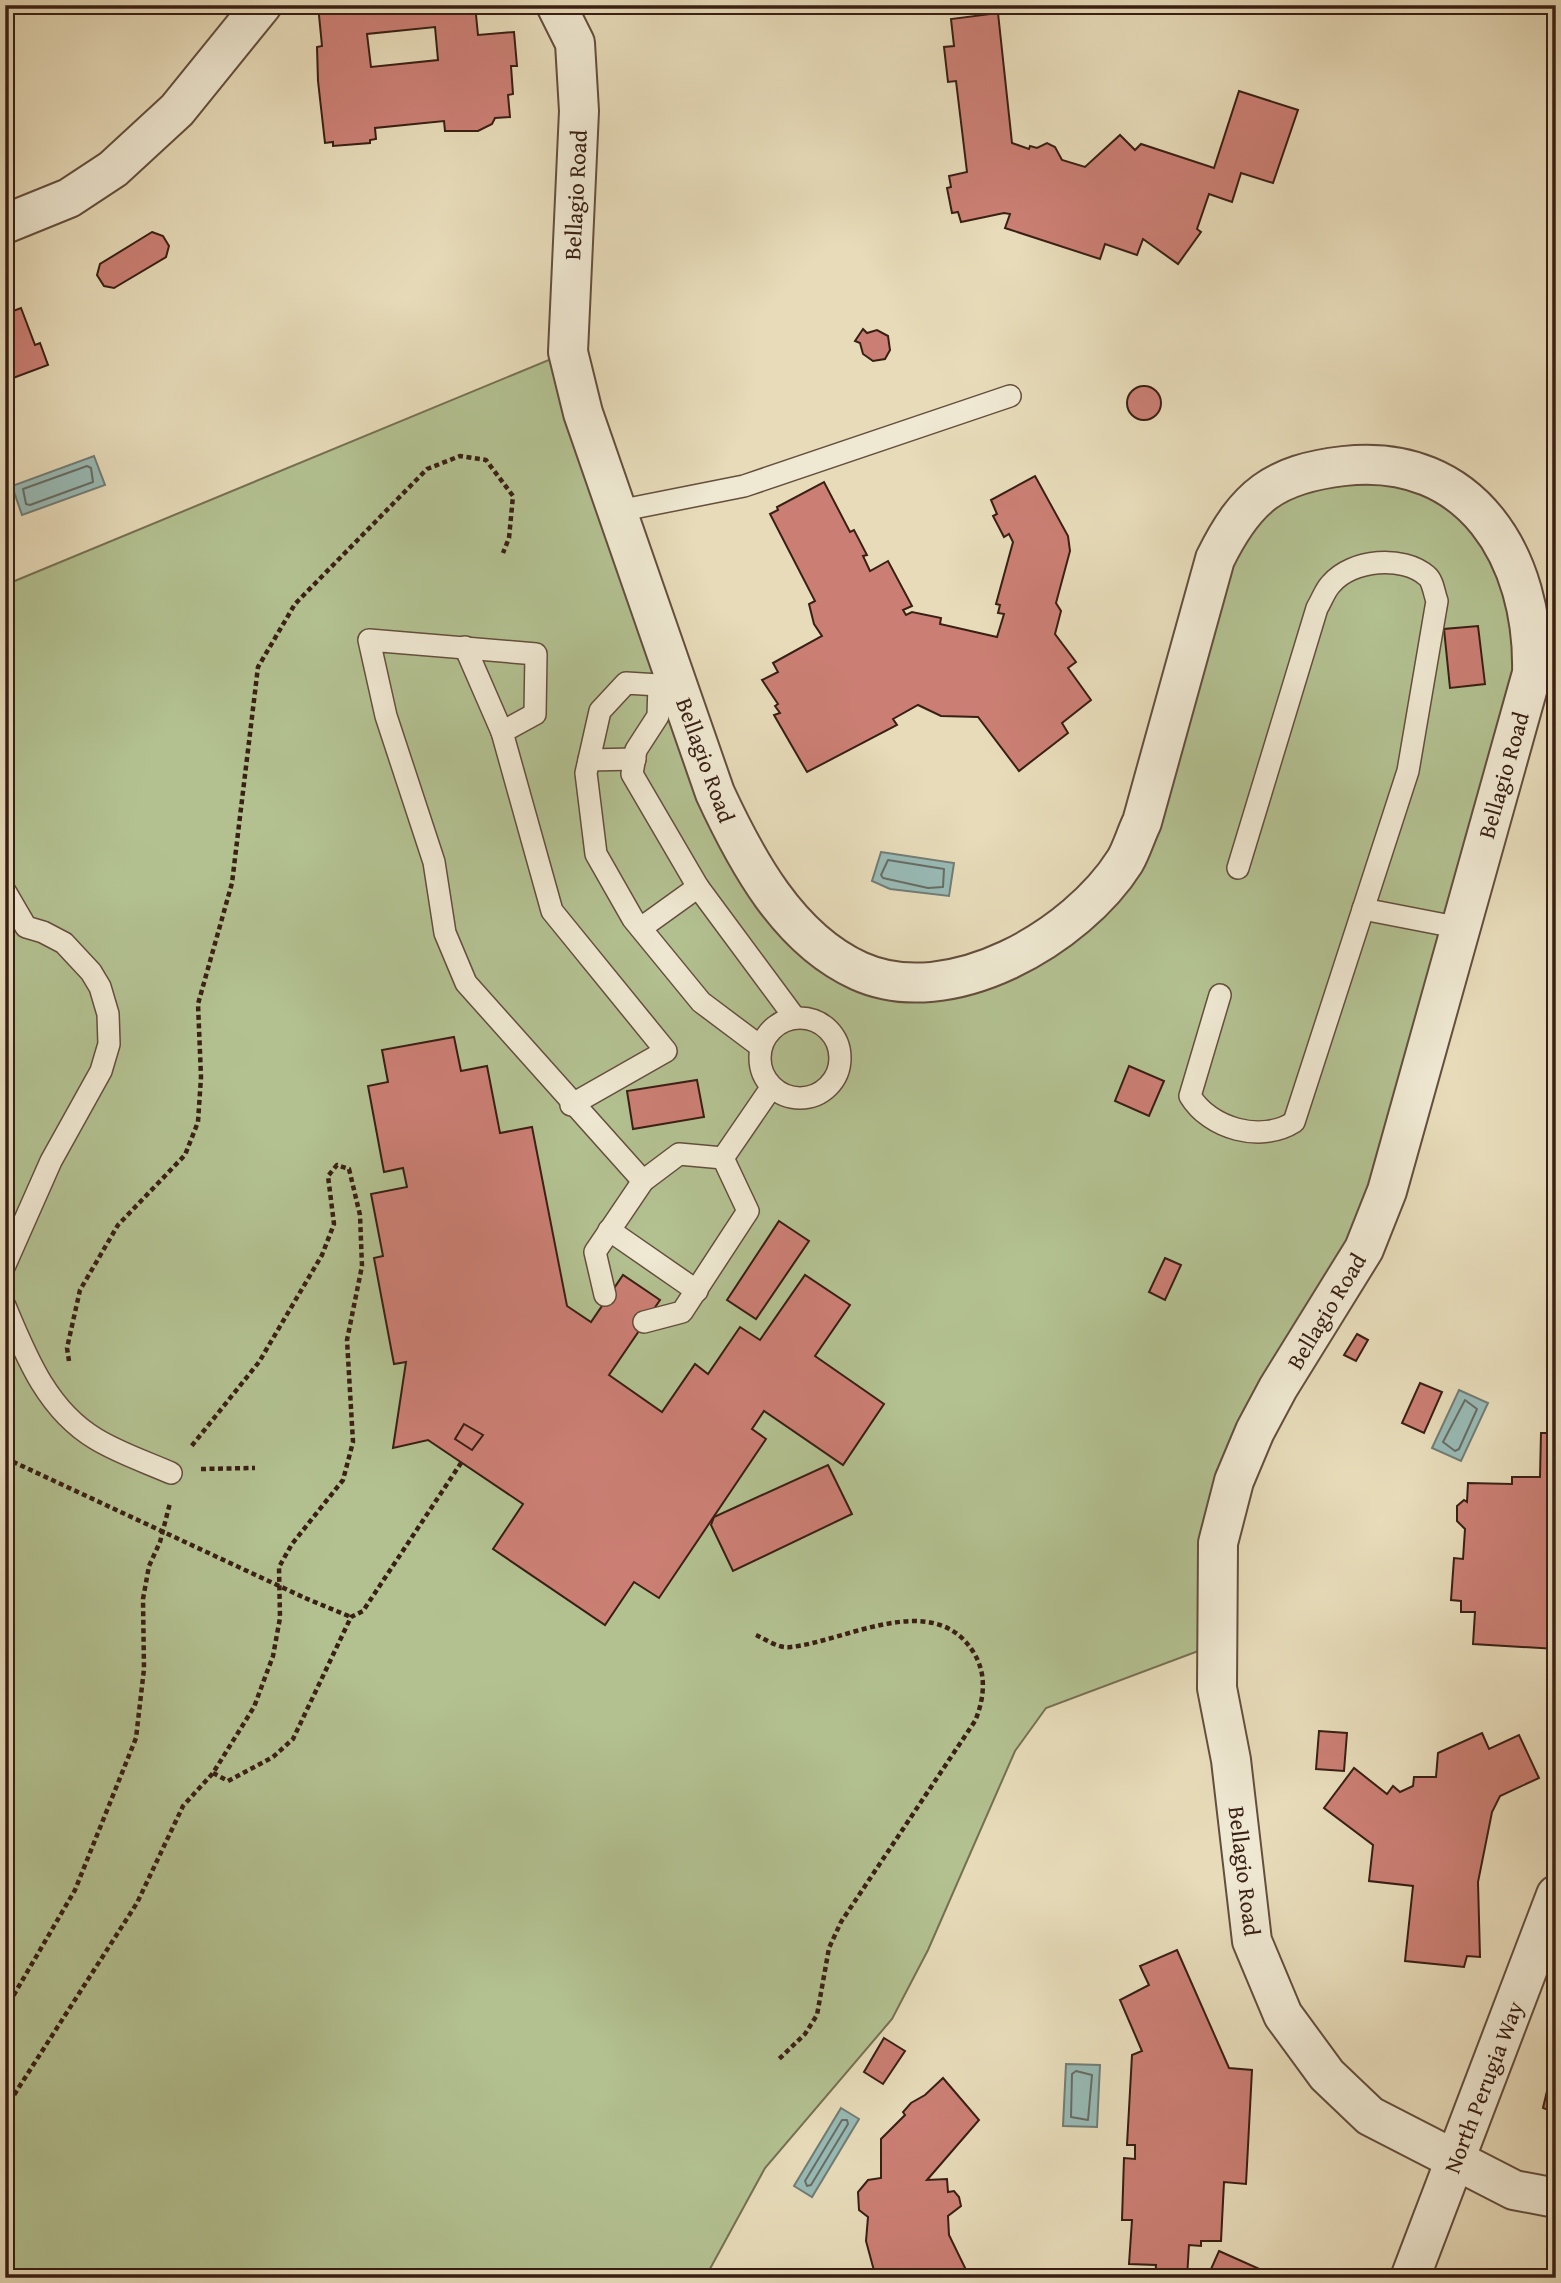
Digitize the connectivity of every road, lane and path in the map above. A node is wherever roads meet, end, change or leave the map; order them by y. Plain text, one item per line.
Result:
1 (262, 5) edge
2 (556, 5) edge
3 (5, 224) edge
4 (1010, 397) dead end
5 (618, 511) junction
6 (503, 553) dead end
7 (465, 647) junction
8 (667, 681) junction
9 (502, 732) junction
10 (635, 759) junction
11 (589, 760) junction
12 (1238, 868) dead end
13 (698, 887) junction
14 (5, 891) edge
15 (1363, 909) junction
16 (640, 928) junction
17 (1461, 928) junction
18 (1220, 995) dead end
19 (794, 1018) junction
20 (761, 1047) junction
21 (771, 1087) junction
22 (572, 1105) junction
23 (723, 1158) junction
24 (643, 1181) junction
25 (609, 1230) junction
26 (5, 1265) edge
27 (697, 1291) junction
28 (605, 1295) dead end
29 (5, 1306) edge
30 (645, 1322) dead end
31 (78, 1424) junction
32 (5, 1458) edge
33 (461, 1463) dead end
34 (255, 1468) dead end
35 (171, 1473) junction
36 (351, 1616) junction
37 (756, 1635) dead end
38 (213, 1773) junction
39 (1556, 1895) edge
40 (5, 2010) edge
41 (777, 2060) dead end
42 (5, 2109) edge
43 (1456, 2159) junction
44 (1556, 2198) edge
45 (1410, 2278) edge

1 - 3 street
2 - 5 street, Bellagio Road
4 - 5 lane
5 - 8 street, Bellagio Road
6 - 31 path
7 - 9 lane
7 - 9 lane
7 - 22 lane
8 - 10 lane
8 - 11 lane
8 - 17 street, Bellagio Road
9 - 22 lane
10 - 11 lane
10 - 13 lane
11 - 16 lane
12 - 15 lane
13 - 16 lane
13 - 19 lane
14 - 26 lane
15 - 17 lane
15 - 18 lane
16 - 20 lane
17 - 43 street, Bellagio Road
19 - 20 lane
19 - 21 lane
20 - 21 lane
21 - 23 lane
22 - 24 lane
23 - 24 lane
23 - 27 lane
24 - 25 lane
25 - 27 lane
25 - 28 lane
27 - 30 lane
29 - 31 lane
31 - 35 lane
32 - 36 path, bridge
33 - 36 path
34 - 35 path
35 - 38 path
35 - 40 path
36 - 38 path
37 - 41 path
38 - 42 path
39 - 43 street, North Perugia Way
43 - 44 street, Bellagio Road
43 - 45 street, North Perugia Way

